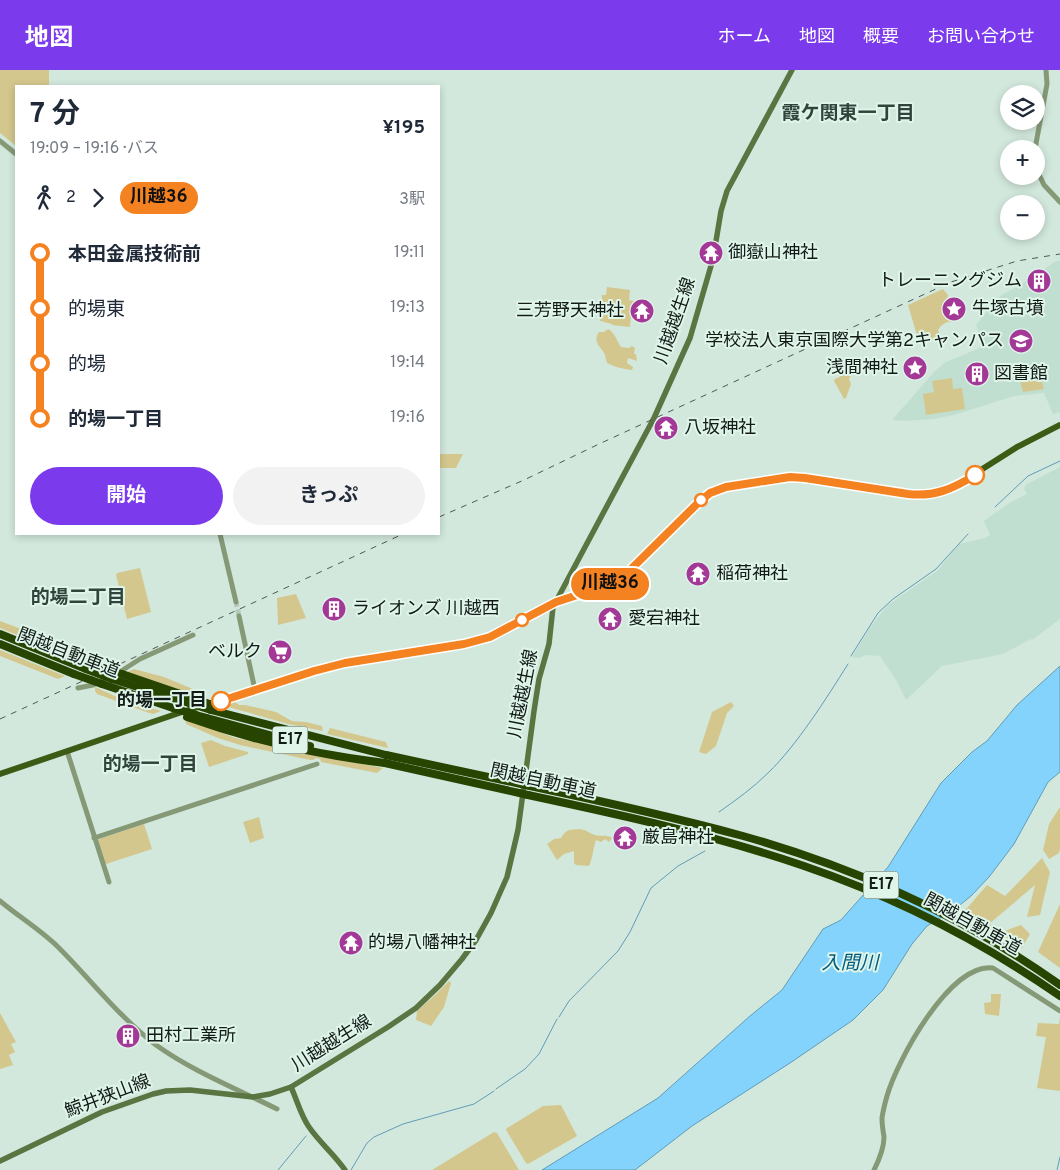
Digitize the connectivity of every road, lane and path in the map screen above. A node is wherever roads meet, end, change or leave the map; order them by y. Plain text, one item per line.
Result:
1 (792, 70) edge
2 (1046, 70) edge
3 (1037, 140) edge
4 (0, 141) edge
5 (15, 153) edge
6 (1044, 185) edge
7 (1060, 202) edge
8 (1060, 425) edge
9 (220, 535) edge
10 (236, 602) tunnel mouth
11 (556, 602) junction
12 (239, 616) tunnel mouth
13 (0, 634) edge
14 (193, 635) dead end
15 (0, 644) edge
16 (89, 667) junction
17 (78, 688) dead end
18 (256, 690) junction
19 (215, 708) junction
20 (170, 709) junction
21 (67, 751) junction
22 (385, 763) junction
23 (317, 764) dead end
24 (0, 774) edge
25 (94, 838) junction
26 (109, 882) dead end
27 (0, 901) edge
28 (1060, 985) edge
29 (1060, 996) edge
30 (1060, 1011) edge
31 (291, 1087) junction
32 (253, 1097) junction
33 (277, 1109) dead end
34 (0, 1161) edge
35 (346, 1170) edge
36 (874, 1170) edge

1 - 11 main road, 川越越生線
2 - 3 street
4 - 5 street
6 - 7 street
8 - 11 main road
9 - 10 street
11 - 18 main road
11 - 31 main road, 川越越生線
12 - 18 street
13 - 16 highway, 関越自動車道 / E17
14 - 17 street
15 - 20 highway, 関越自動車道 / E17, bridge
16 - 19 highway, bridge
16 - 19 highway, 関越自動車道 / E17, bridge
18 - 21 main road
19 - 28 highway, 関越自動車道 / E17, bridge
20 - 22 highway, 関越自動車道 / E17, bridge
20 - 22 highway
21 - 24 main road
21 - 25 street
22 - 29 highway, 関越自動車道 / E17, bridge
23 - 25 street
25 - 26 street
27 - 32 street
30 - 36 street
31 - 32 main road, 鯨井狭山線
31 - 35 main road, 川越越生線
32 - 33 street
32 - 34 main road, 鯨井狭山線

